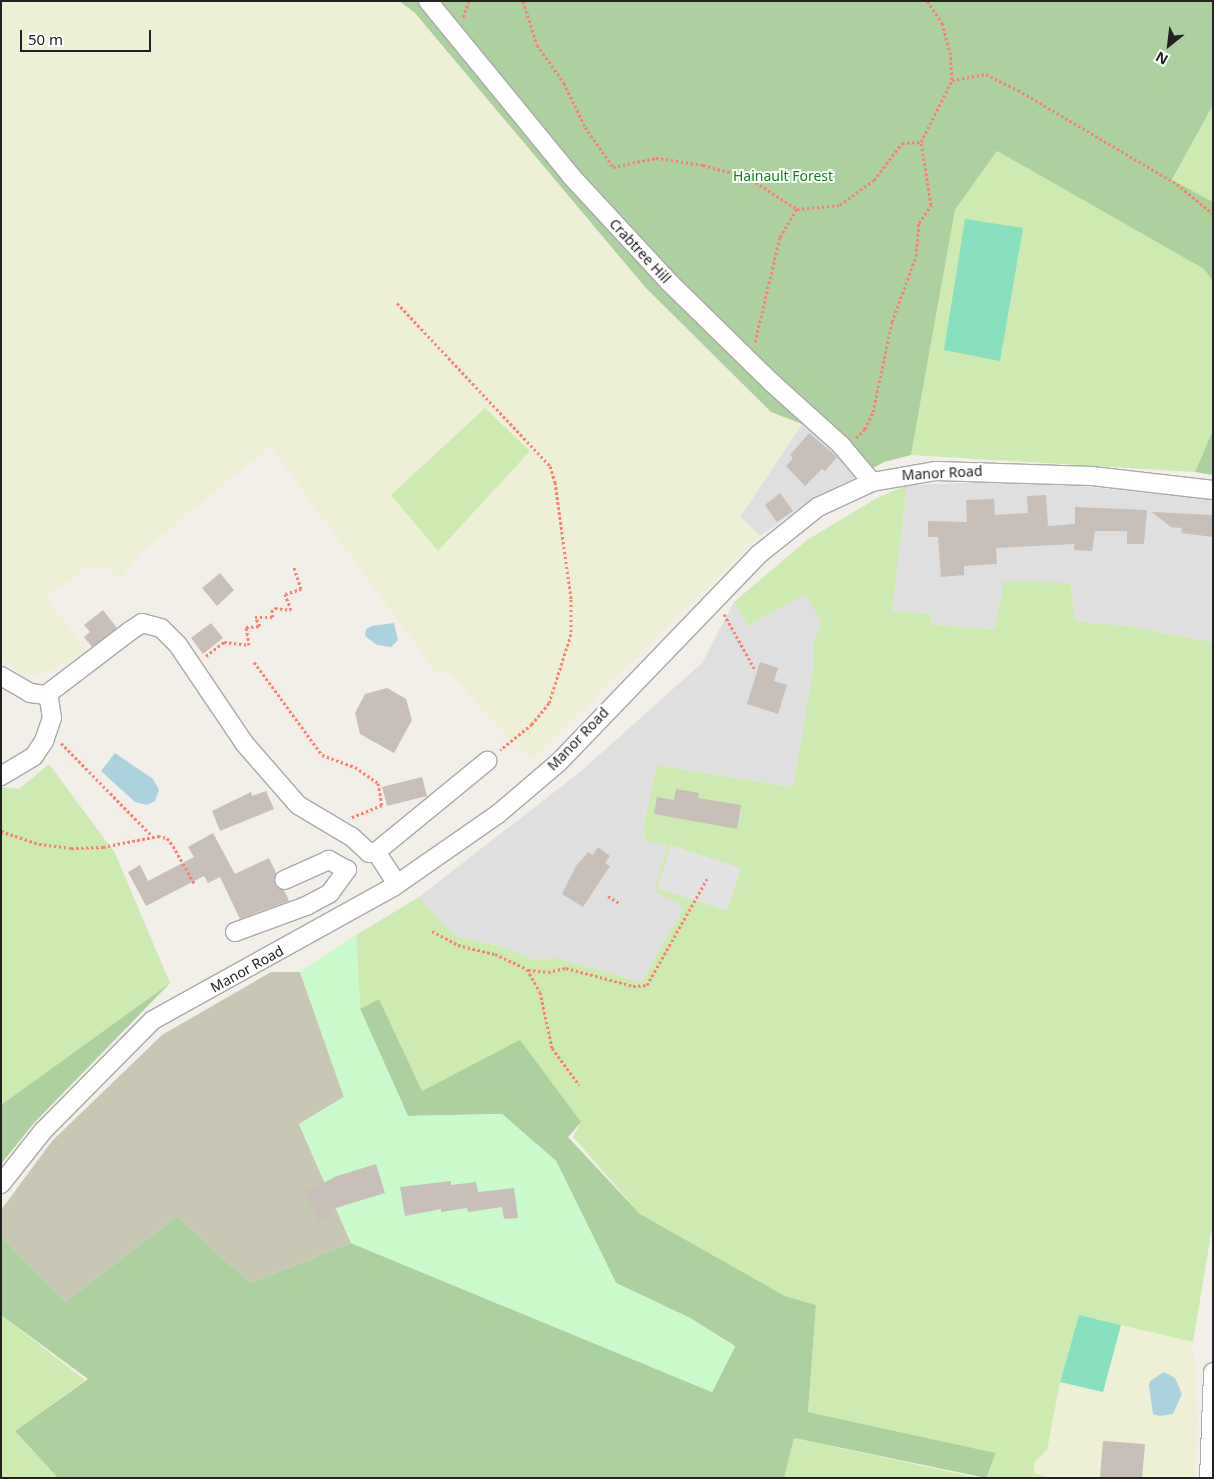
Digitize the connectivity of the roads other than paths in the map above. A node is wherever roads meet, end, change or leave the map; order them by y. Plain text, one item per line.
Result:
1 (428, 1) edge
2 (872, 482) junction
3 (1213, 490) edge
4 (1, 676) edge
5 (48, 694) junction
6 (487, 761) road end
7 (1, 776) edge
8 (373, 852) junction
9 (348, 870) junction
10 (284, 880) dead end
11 (397, 884) junction
12 (235, 932) dead end
13 (1, 1184) edge
14 (1213, 1372) edge
15 (1209, 1478) edge

1 - 2 street, Crabtree Hill
2 - 3 street, Manor Road
2 - 11 street, Manor Road
4 - 5 street
5 - 7 street
5 - 8 street
6 - 8 street
8 - 9 street
8 - 11 street
9 - 10 street
9 - 12 street
11 - 13 street, Manor Road
14 - 15 street

